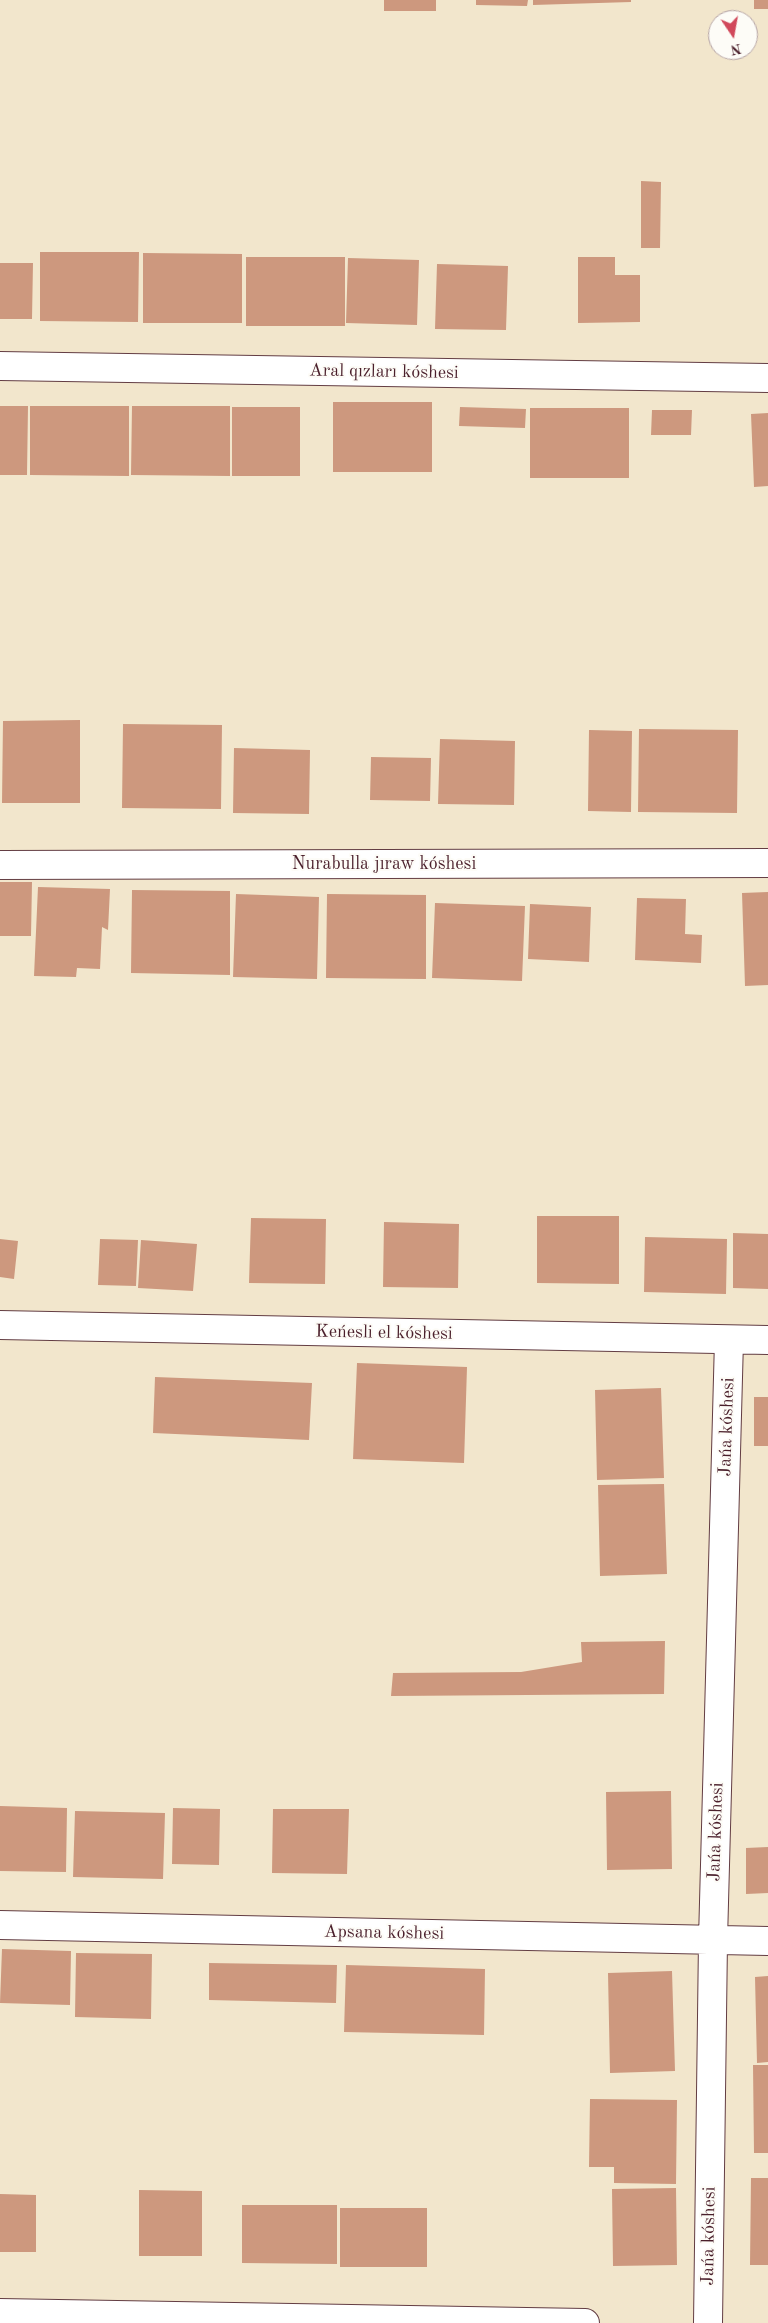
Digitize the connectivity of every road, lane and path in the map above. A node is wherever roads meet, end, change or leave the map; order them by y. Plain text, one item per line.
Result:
1 (0, 366) edge
2 (768, 378) edge
3 (768, 863) edge
4 (0, 865) edge
5 (0, 1325) edge
6 (729, 1340) junction
7 (768, 1340) edge
8 (0, 1925) edge
9 (713, 1940) junction
10 (768, 1941) edge
11 (0, 2313) edge
12 (585, 2323) edge
13 (708, 2323) edge

1 - 2 street, Aral qızları kóshesi
3 - 4 street, Nurabulla jıraw kóshesi
5 - 6 street, Keńesli el kóshesi
6 - 7 street, Keńesli el kóshesi
6 - 9 street, Jańa kóshesi
8 - 9 street, Apsana kóshesi
9 - 10 street, Apsana kóshesi
9 - 13 street, Jańa kóshesi
11 - 12 street

